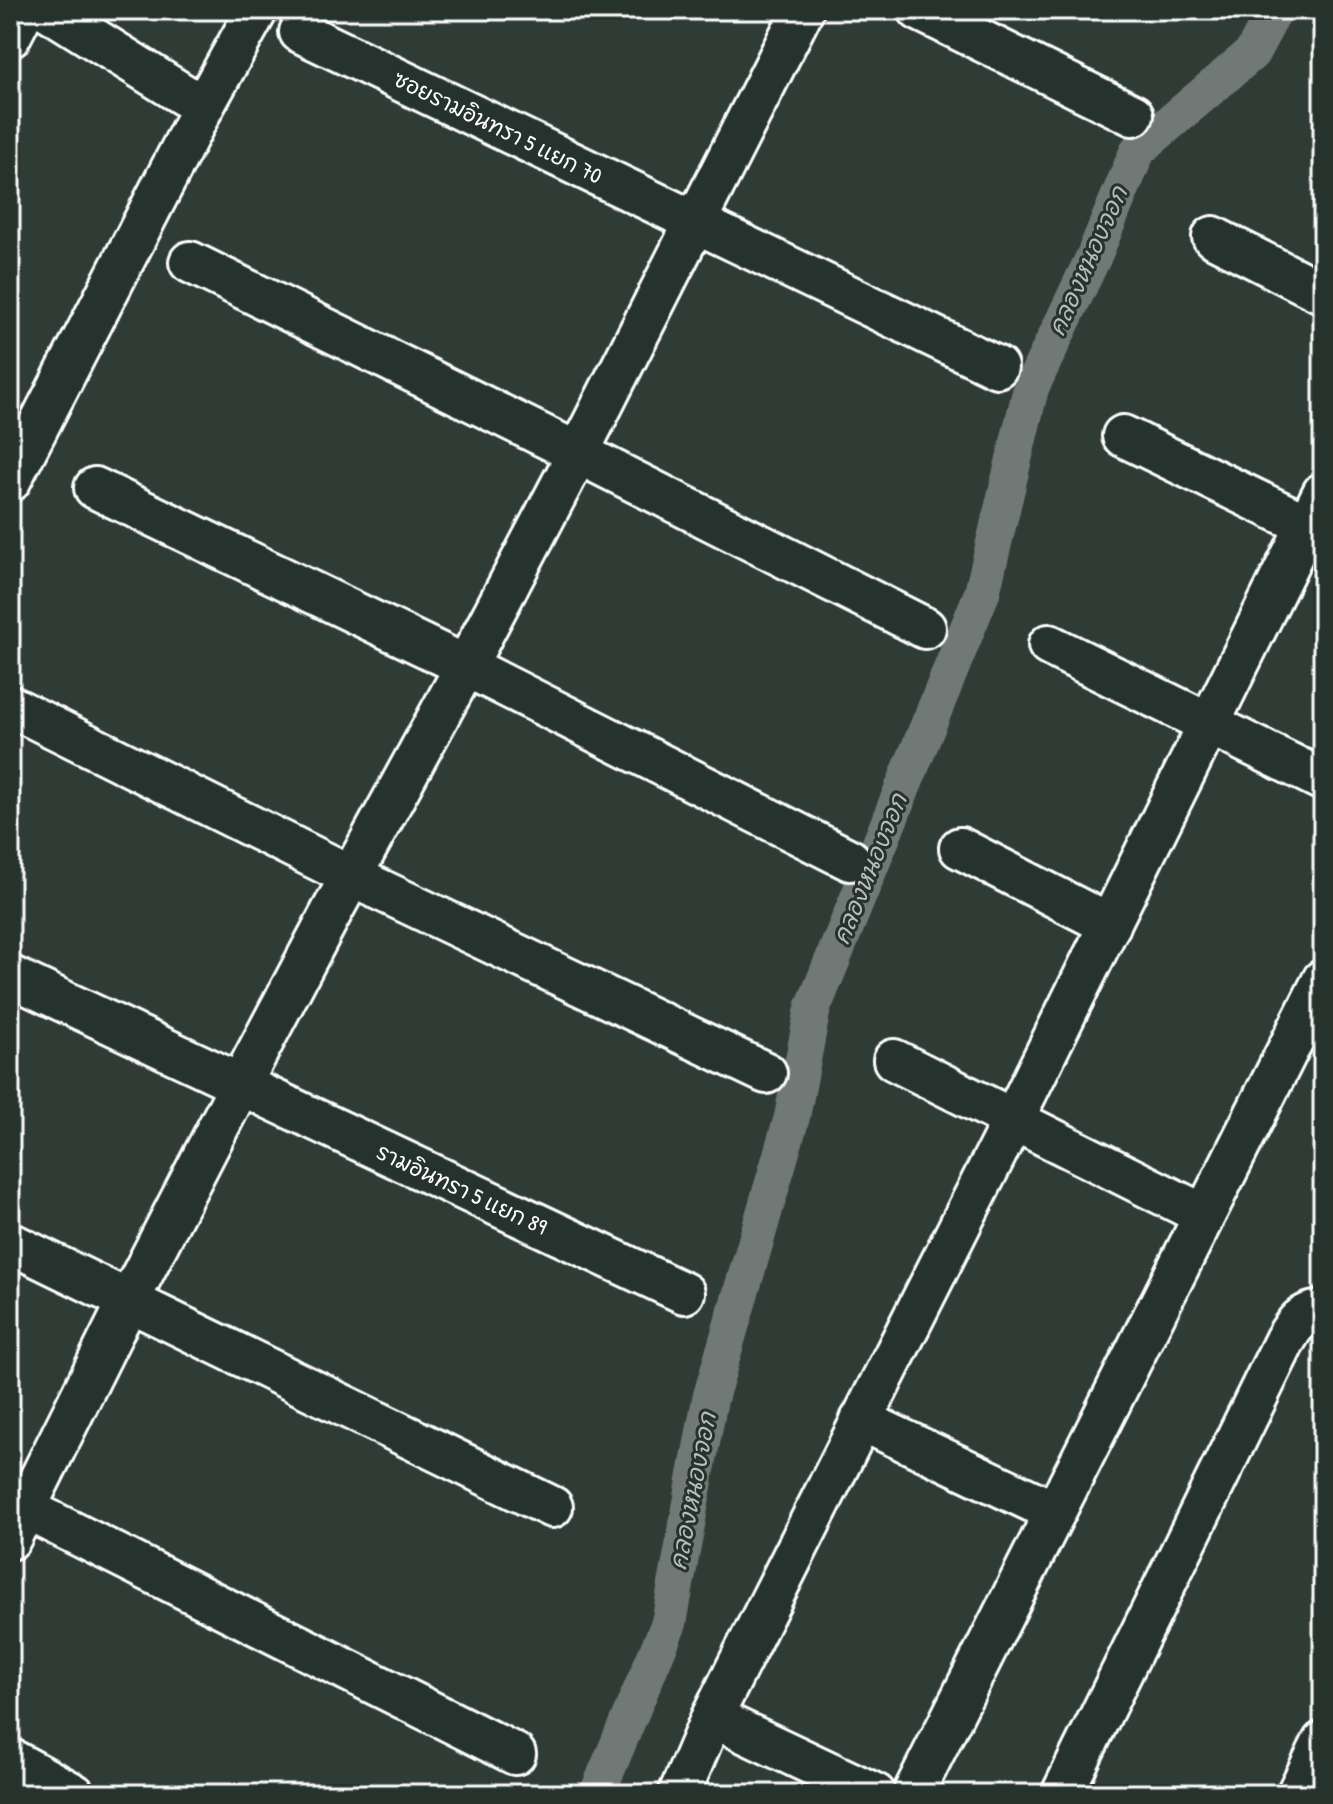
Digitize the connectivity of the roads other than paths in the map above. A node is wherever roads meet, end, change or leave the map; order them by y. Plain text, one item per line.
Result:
1 (24, 10) edge
2 (48, 10) edge
3 (257, 10) edge
4 (803, 10) edge
5 (919, 10) edge
6 (300, 32) dead end
7 (10, 37) edge
8 (203, 107) junction
9 (1133, 115) dead end
10 (696, 221) junction
11 (1213, 237) dead end
12 (190, 262) dead end
13 (1323, 293) edge
14 (997, 367) dead end
15 (1123, 436) dead end
16 (578, 453) junction
17 (10, 481) edge
18 (95, 488) dead end
19 (1315, 509) edge
20 (925, 628) dead end
21 (1049, 645) dead end
22 (466, 666) junction
23 (10, 706) edge
24 (1210, 724) junction
25 (1323, 780) edge
26 (960, 848) dead end
27 (850, 860) dead end
28 (351, 876) junction
29 (1110, 925) junction
30 (10, 976) edge
31 (1323, 980) edge
32 (894, 1060) dead end
33 (766, 1073) dead end
34 (240, 1085) junction
35 (1014, 1118) junction
36 (1204, 1215) junction
37 (10, 1243) edge
38 (684, 1293) dead end
39 (129, 1300) junction
40 (1323, 1311) edge
41 (861, 1420) junction
42 (552, 1507) dead end
43 (1055, 1512) junction
44 (15, 1516) edge
45 (712, 1717) junction
46 (1323, 1742) edge
47 (515, 1754) dead end
48 (10, 1759) edge
49 (74, 1794) edge
50 (679, 1794) edge
51 (875, 1794) edge
52 (913, 1794) edge
53 (1062, 1794) edge
54 (1297, 1794) edge

1 - 7 street
2 - 8 street
3 - 8 street
4 - 10 street
5 - 9 street
6 - 10 street, ซอยรามอินทรา 5 แยก 70
8 - 17 street
10 - 14 street, ซอยรามอินทรา 5 แยก 70
10 - 16 street
11 - 13 street
12 - 16 street
15 - 19 street
16 - 20 street
16 - 22 street
18 - 22 street
19 - 24 street
21 - 24 street
22 - 27 street
22 - 28 street
23 - 28 street
24 - 25 street
24 - 29 street
26 - 29 street
28 - 33 street
28 - 34 street
29 - 35 street
30 - 34 street, รามอินทรา 5 แยก 89
31 - 36 street
32 - 35 street
34 - 38 street, รามอินทรา 5 แยก 89
34 - 39 street
35 - 36 street
35 - 41 street
36 - 43 street
37 - 39 street
39 - 42 street
39 - 44 street
40 - 53 street
41 - 43 street
41 - 45 street
43 - 52 street
44 - 47 street
45 - 50 street
45 - 51 street
46 - 54 street
48 - 49 street

